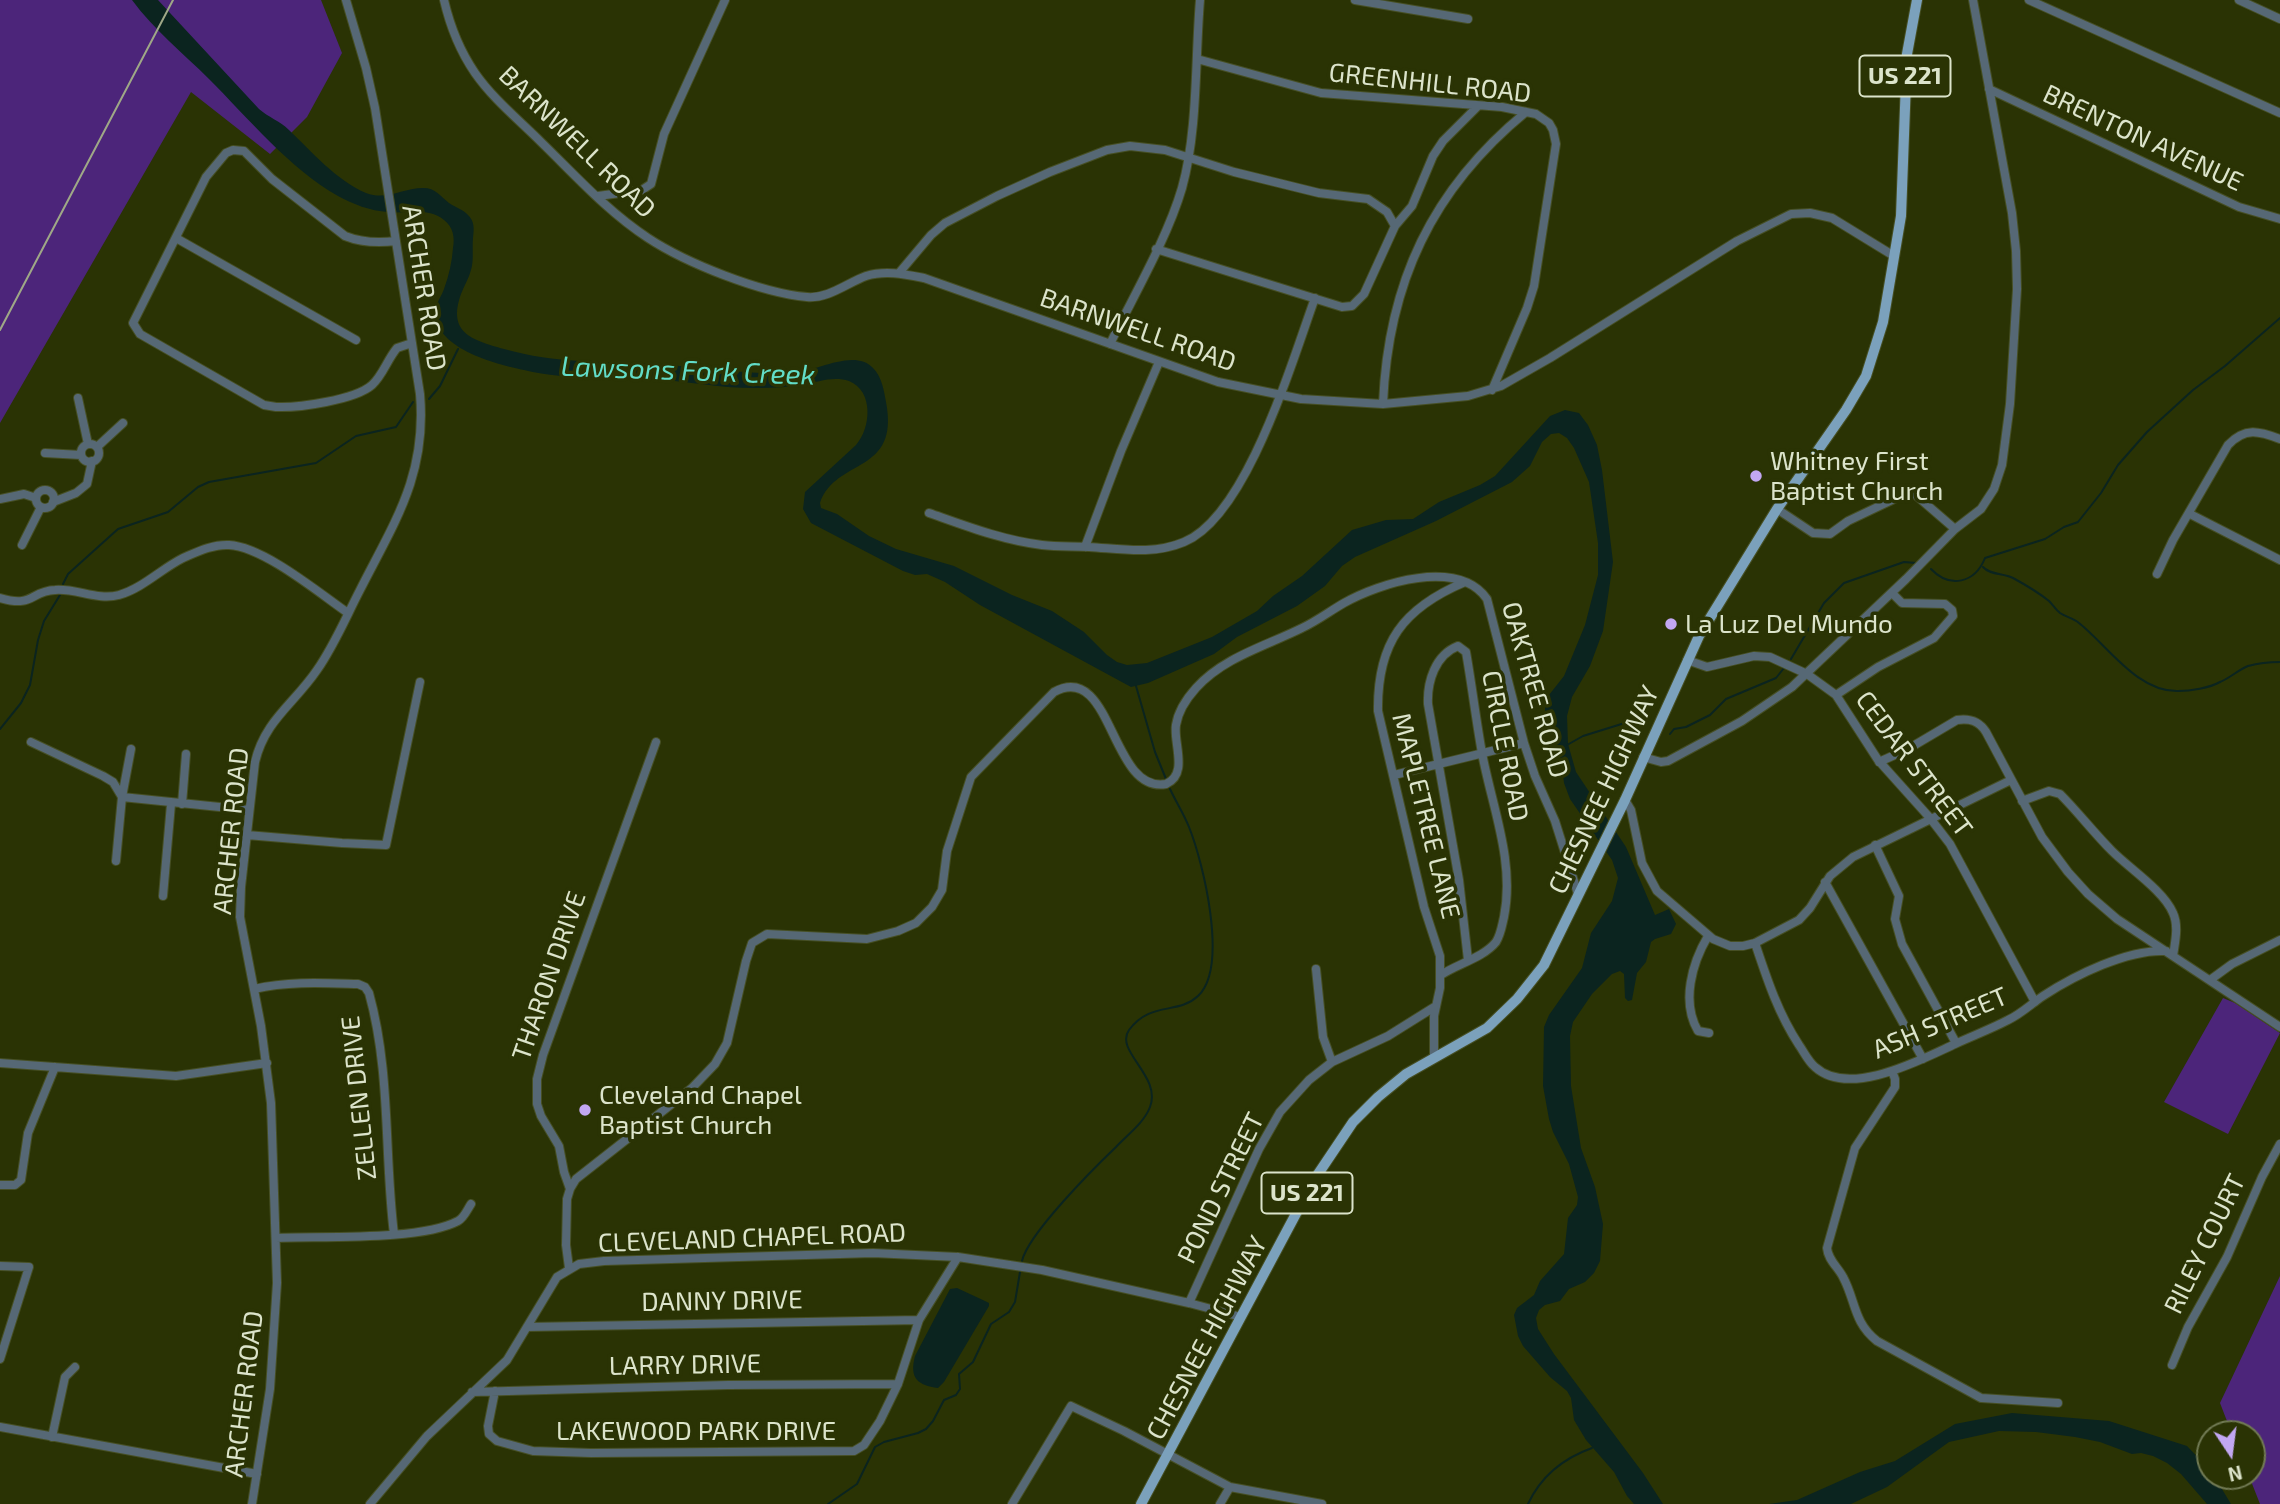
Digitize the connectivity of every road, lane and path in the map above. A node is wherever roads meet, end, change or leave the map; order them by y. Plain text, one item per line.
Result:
1 (346, 0) edge
2 (444, 0) edge
3 (725, 0) edge
4 (1200, 0) edge
5 (1355, 0) edge
6 (1917, 0) edge
7 (1973, 0) edge
8 (2029, 0) edge
9 (2239, 0) edge
10 (1468, 19) dead end
11 (2280, 19) edge
12 (1197, 59) junction
13 (1989, 89) junction
14 (1478, 106) junction
15 (1526, 112) junction
16 (2280, 113) edge
17 (1188, 157) junction
18 (598, 196) junction
19 (2280, 219) edge
20 (1395, 226) junction
21 (176, 238) junction
22 (396, 241) junction
23 (1156, 249) junction
24 (1894, 256) junction
25 (899, 273) junction
26 (1315, 298) junction
27 (356, 341) dead end
28 (412, 343) junction
29 (1110, 344) junction
30 (1159, 362) junction
31 (1492, 390) junction
32 (1279, 396) junction
33 (78, 398) dead end
34 (1383, 404) junction
35 (123, 424) dead end
36 (2280, 439) edge
37 (88, 444) junction
38 (97, 447) junction
39 (46, 453) dead end
40 (81, 455) junction
41 (92, 461) junction
42 (36, 498) junction
43 (0, 499) edge
44 (53, 502) junction
45 (41, 508) junction
46 (1777, 509) junction
47 (929, 513) dead end
48 (2190, 514) junction
49 (1955, 529) junction
50 (22, 545) dead end
51 (1085, 547) junction
52 (2280, 560) edge
53 (2157, 575) dead end
54 (1466, 581) junction
55 (1892, 593) junction
56 (0, 598) edge
57 (348, 613) junction
58 (1687, 660) junction
59 (1807, 674) junction
60 (420, 682) dead end
61 (1836, 695) junction
62 (31, 742) dead end
63 (656, 742) dead end
64 (1524, 743) junction
65 (131, 749) dead end
66 (1482, 753) junction
67 (186, 754) dead end
68 (1643, 757) junction
69 (1879, 762) junction
70 (1437, 765) junction
71 (1394, 775) junction
72 (2011, 780) junction
73 (122, 797) junction
74 (1625, 800) junction
75 (2022, 801) junction
76 (172, 804) junction
77 (181, 804) junction
78 (249, 810) junction
79 (1930, 818) junction
80 (247, 835) junction
81 (1875, 845) junction
82 (116, 861) dead end
83 (1825, 882) junction
84 (1578, 894) junction
85 (163, 896) dead end
86 (1708, 936) junction
87 (2280, 940) edge
88 (1755, 943) junction
89 (2170, 954) junction
90 (1468, 960) junction
91 (1316, 970) dead end
92 (1441, 975) junction
93 (2210, 980) junction
94 (254, 989) junction
95 (2035, 1002) junction
96 (1436, 1006) junction
97 (2280, 1027) edge
98 (1709, 1033) dead end
99 (1956, 1044) junction
100 (1434, 1059) junction
101 (1923, 1059) junction
102 (1332, 1062) junction
103 (0, 1063) edge
104 (267, 1063) junction
105 (55, 1067) junction
106 (1892, 1071) junction
107 (2280, 1144) edge
108 (0, 1185) edge
109 (570, 1189) junction
110 (471, 1204) dead end
111 (394, 1234) junction
112 (276, 1238) junction
113 (958, 1257) junction
114 (0, 1266) edge
115 (569, 1268) junction
116 (1189, 1303) junction
117 (1241, 1317) junction
118 (919, 1320) junction
119 (527, 1327) junction
120 (0, 1359) edge
121 (2172, 1365) dead end
122 (75, 1367) dead end
123 (898, 1384) junction
124 (495, 1391) junction
125 (472, 1392) junction
126 (2058, 1404) dead end
127 (0, 1427) edge
128 (52, 1437) junction
129 (1168, 1455) junction
130 (257, 1474) junction
131 (1230, 1488) junction
132 (252, 1504) edge
133 (370, 1504) edge
134 (1012, 1504) edge
135 (1141, 1504) edge
136 (1220, 1504) edge
137 (1322, 1504) edge

1 - 22 street, ARCHER ROAD
2 - 18 street, BARNWELL ROAD
3 - 18 street
4 - 12 street
5 - 10 street
6 - 24 main road, CHESNEE HIGHWAY / US 221
7 - 13 street
8 - 16 street
9 - 11 street
12 - 14 street, GREENHILL ROAD
12 - 17 street
13 - 19 street, BRENTON AVENUE
13 - 49 street
14 - 15 street, GREENHILL ROAD
14 - 20 street
15 - 31 street, GREENHILL ROAD
15 - 34 street
17 - 20 street
17 - 23 street
17 - 25 street
18 - 25 street, BARNWELL ROAD
20 - 26 street
21 - 22 street
21 - 27 street
21 - 28 street
22 - 28 street, ARCHER ROAD
23 - 26 street
23 - 29 street
24 - 31 street, BARNWELL ROAD
24 - 46 main road, CHESNEE HIGHWAY / US 221
25 - 29 street, BARNWELL ROAD
26 - 32 street
28 - 57 street, ARCHER ROAD
29 - 30 street, BARNWELL ROAD
30 - 32 street, BARNWELL ROAD
30 - 51 street
31 - 34 street, BARNWELL ROAD
32 - 34 street, BARNWELL ROAD
32 - 51 street
33 - 37 street
35 - 38 street
36 - 48 street
37 - 38 street
37 - 40 street
38 - 41 street
39 - 40 street
40 - 41 street
41 - 44 street
42 - 43 street
42 - 44 street
42 - 45 street
44 - 45 street
45 - 50 street
46 - 49 street
46 - 58 main road, CHESNEE HIGHWAY / US 221
47 - 51 street
48 - 52 street
48 - 53 street
49 - 55 street
54 - 64 street, OAKTREE ROAD
54 - 71 street, MAPLETREE LANE
54 - 109 street, OAKTREE ROAD
55 - 59 street
55 - 61 street
56 - 57 street
57 - 78 street, ARCHER ROAD
58 - 59 street, CEDAR STREET
58 - 68 main road, CHESNEE HIGHWAY / US 221
59 - 61 street, CEDAR STREET
59 - 68 street
60 - 80 street
61 - 69 street, CEDAR STREET
62 - 73 street
63 - 109 street, THARON DRIVE
64 - 66 street
64 - 84 street, OAKTREE ROAD
65 - 73 street
66 - 70 street
66 - 70 street, CIRCLE ROAD
66 - 90 street, CIRCLE ROAD
67 - 77 street
68 - 74 main road, CHESNEE HIGHWAY / US 221
69 - 72 street
69 - 79 street, CEDAR STREET
70 - 71 street
70 - 90 street, CIRCLE ROAD
71 - 92 street, MAPLETREE LANE
72 - 75 street
72 - 79 street
73 - 76 street
73 - 82 street
74 - 84 main road, CHESNEE HIGHWAY / US 221
74 - 86 street
75 - 89 street
75 - 89 street
76 - 77 street
76 - 85 street
77 - 78 street
78 - 80 street, ARCHER ROAD
79 - 81 street
79 - 95 street, CEDAR STREET
80 - 94 street, ARCHER ROAD
81 - 83 street
81 - 99 street
83 - 88 street
83 - 101 street
84 - 100 main road, CHESNEE HIGHWAY / US 221
86 - 88 street
86 - 98 street
87 - 93 street
88 - 106 street, ASH STREET
89 - 93 street
89 - 95 street, ASH STREET
90 - 92 street, CIRCLE ROAD
91 - 102 street
92 - 96 street, MAPLETREE LANE
93 - 97 street
94 - 104 street, ARCHER ROAD
94 - 111 street, ZELLEN DRIVE
95 - 99 street, ASH STREET
96 - 100 street, MAPLETREE LANE
96 - 102 street, POND STREET
99 - 101 street, ASH STREET
100 - 117 main road, CHESNEE HIGHWAY / US 221
101 - 106 street, ASH STREET
102 - 116 street, POND STREET
103 - 105 street
104 - 105 street
104 - 112 street, ARCHER ROAD
105 - 108 street
106 - 126 street
107 - 121 street, RILEY COURT
109 - 115 street, THARON DRIVE
110 - 111 street
111 - 112 street
112 - 130 street, ARCHER ROAD
113 - 115 street, CLEVELAND CHAPEL ROAD
113 - 116 street, CLEVELAND CHAPEL ROAD
113 - 118 street, LAKEWOOD PARK DRIVE
114 - 120 street
115 - 119 street, CLEVELAND CHAPEL ROAD
116 - 117 street, CLEVELAND CHAPEL ROAD
117 - 129 main road, CHESNEE HIGHWAY / US 221
118 - 119 street, DANNY DRIVE
118 - 123 street, LAKEWOOD PARK DRIVE
119 - 125 street, CLEVELAND CHAPEL ROAD
122 - 128 street
123 - 124 street, LARRY DRIVE
123 - 124 street, LAKEWOOD PARK DRIVE
124 - 125 street, LARRY DRIVE
125 - 133 street, CLEVELAND CHAPEL ROAD
127 - 128 street
128 - 130 street
129 - 131 street
129 - 134 street
129 - 135 main road, CHESNEE HIGHWAY / US 221
130 - 132 street, ARCHER ROAD
131 - 136 street
131 - 137 street

